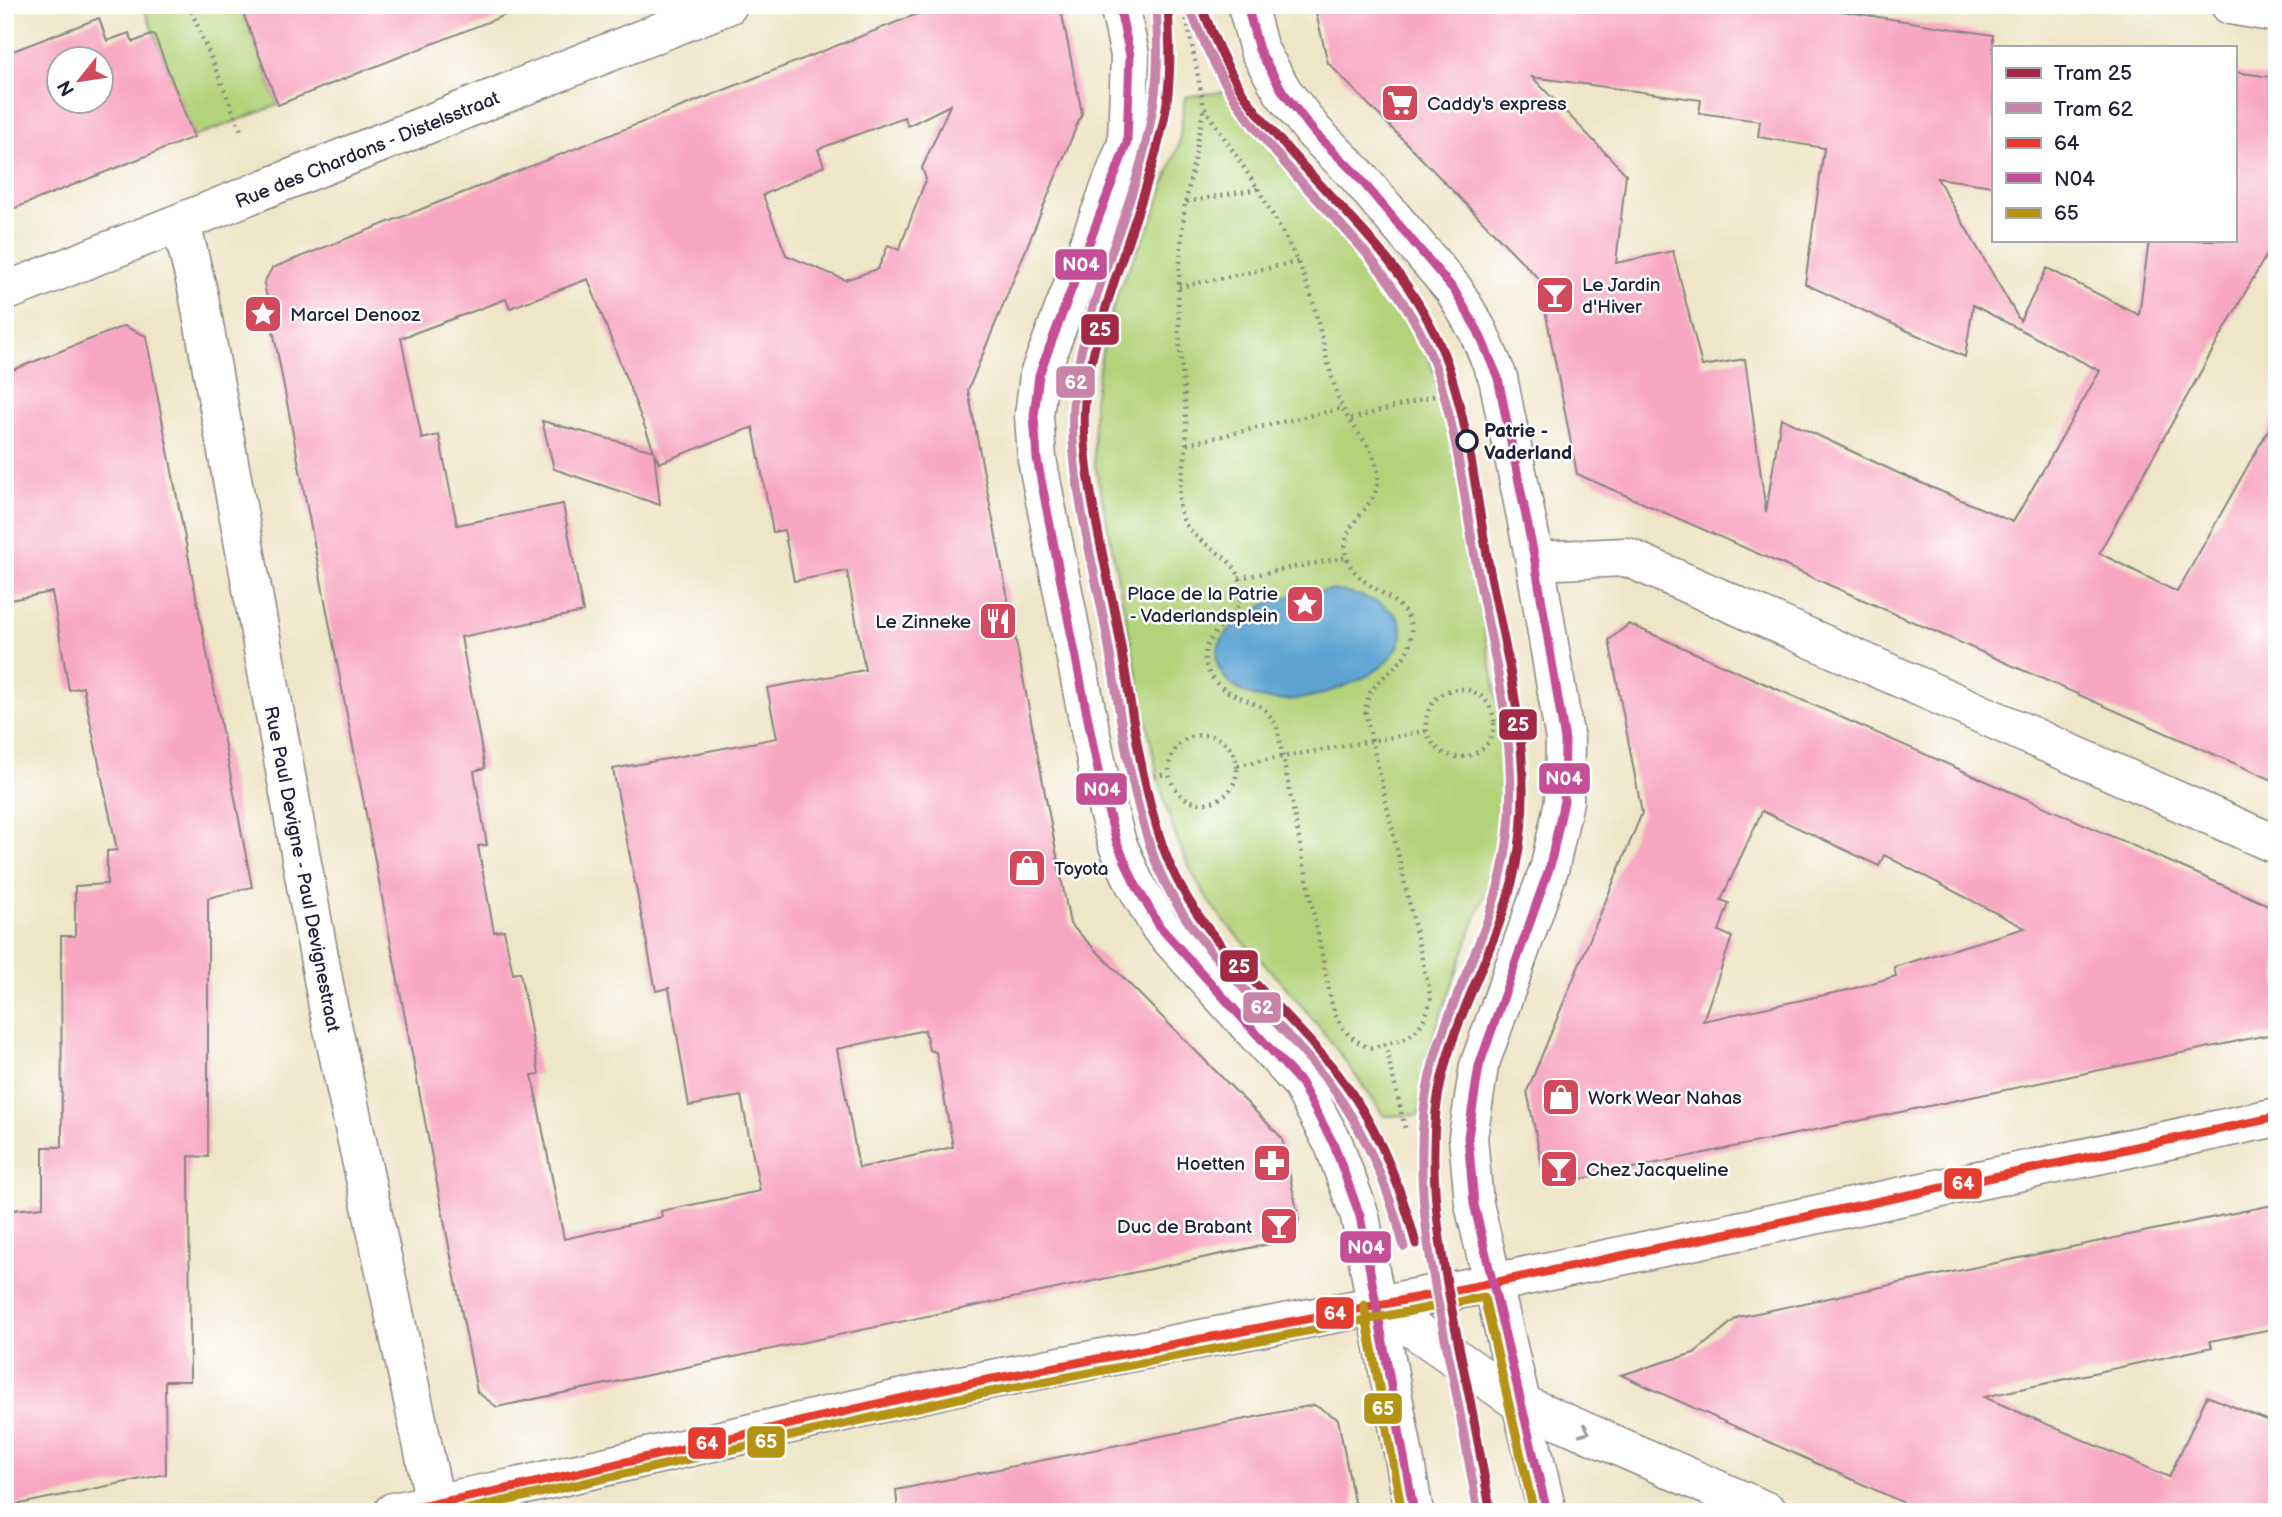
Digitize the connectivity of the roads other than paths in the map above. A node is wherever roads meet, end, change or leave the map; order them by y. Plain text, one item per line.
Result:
1 (728, 5) edge
2 (1119, 5) edge
3 (1247, 5) edge
4 (2230, 5) edge
5 (2277, 13) edge
6 (181, 223) junction
7 (5, 292) edge
8 (1535, 561) junction
9 (2277, 845) edge
10 (2277, 1117) edge
11 (1493, 1283) junction
12 (1376, 1303) junction
13 (1522, 1404) junction
14 (436, 1507) edge
15 (393, 1512) edge
16 (1414, 1512) edge
17 (1547, 1512) edge
18 (1768, 1512) edge

1 - 6 street, Rue des Chardons - Distelsstraat
2 - 12 street
3 - 8 street
4 - 5 street
6 - 7 street, Rue des Chardons - Distelsstraat
6 - 14 street, Rue Paul Devigne - Paul Devignestraat
8 - 9 street
8 - 11 street
10 - 11 street
11 - 12 street
11 - 13 street
12 - 13 street
12 - 14 street
12 - 16 street
13 - 17 street
13 -> 18 street
14 - 15 street

